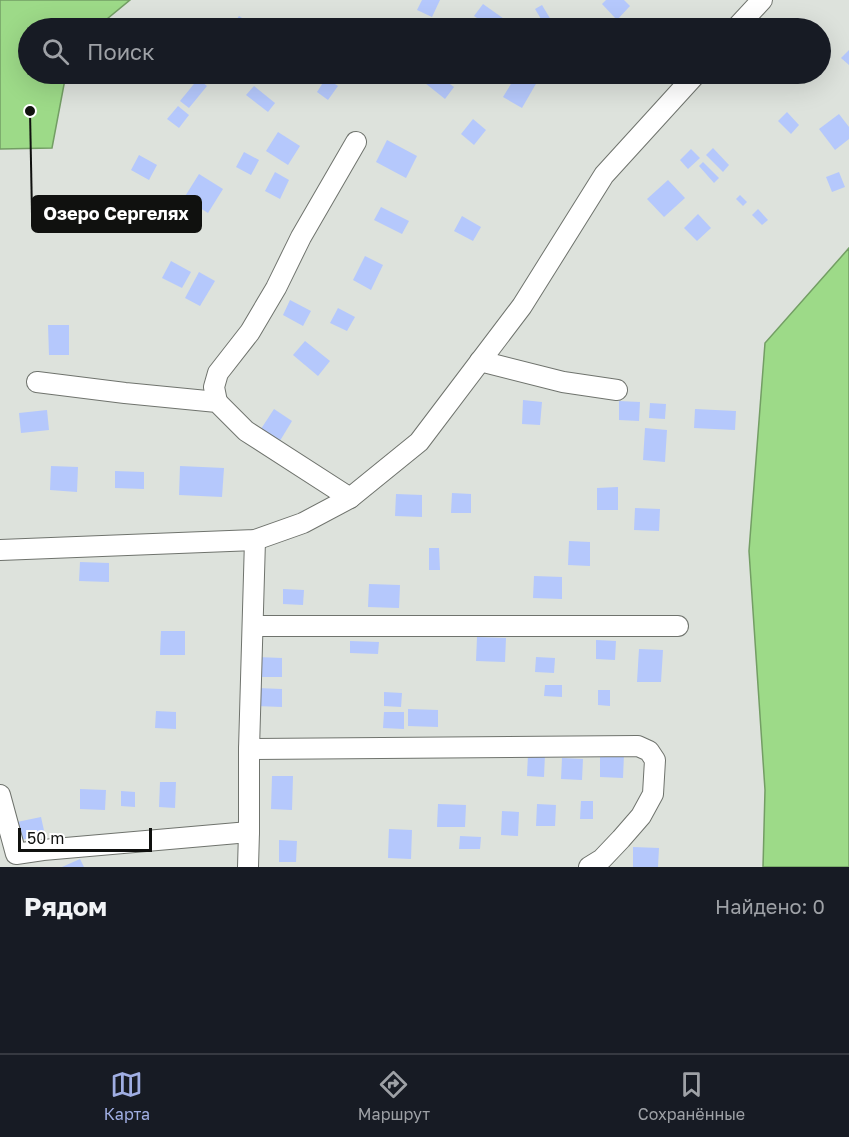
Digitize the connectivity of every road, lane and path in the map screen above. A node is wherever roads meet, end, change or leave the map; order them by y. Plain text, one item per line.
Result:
1 (762, 0) edge
2 (745, 18) edge
3 (687, 84) edge
4 (356, 142) dead end
5 (480, 361) junction
6 (37, 381) dead end
7 (617, 390) dead end
8 (217, 402) junction
9 (350, 498) junction
10 (255, 540) junction
11 (0, 550) edge
12 (253, 626) junction
13 (678, 626) dead end
14 (249, 749) junction
15 (0, 795) edge
16 (249, 832) junction
17 (248, 867) edge
18 (589, 867) edge

1 - 2 street
3 - 5 street
4 - 8 street
5 - 7 street
5 - 9 street
6 - 8 street
8 - 9 street
9 - 10 street
10 - 11 street
10 - 12 street
12 - 13 street
12 - 14 street
14 - 16 street
14 - 18 street
15 - 16 street
16 - 17 street

